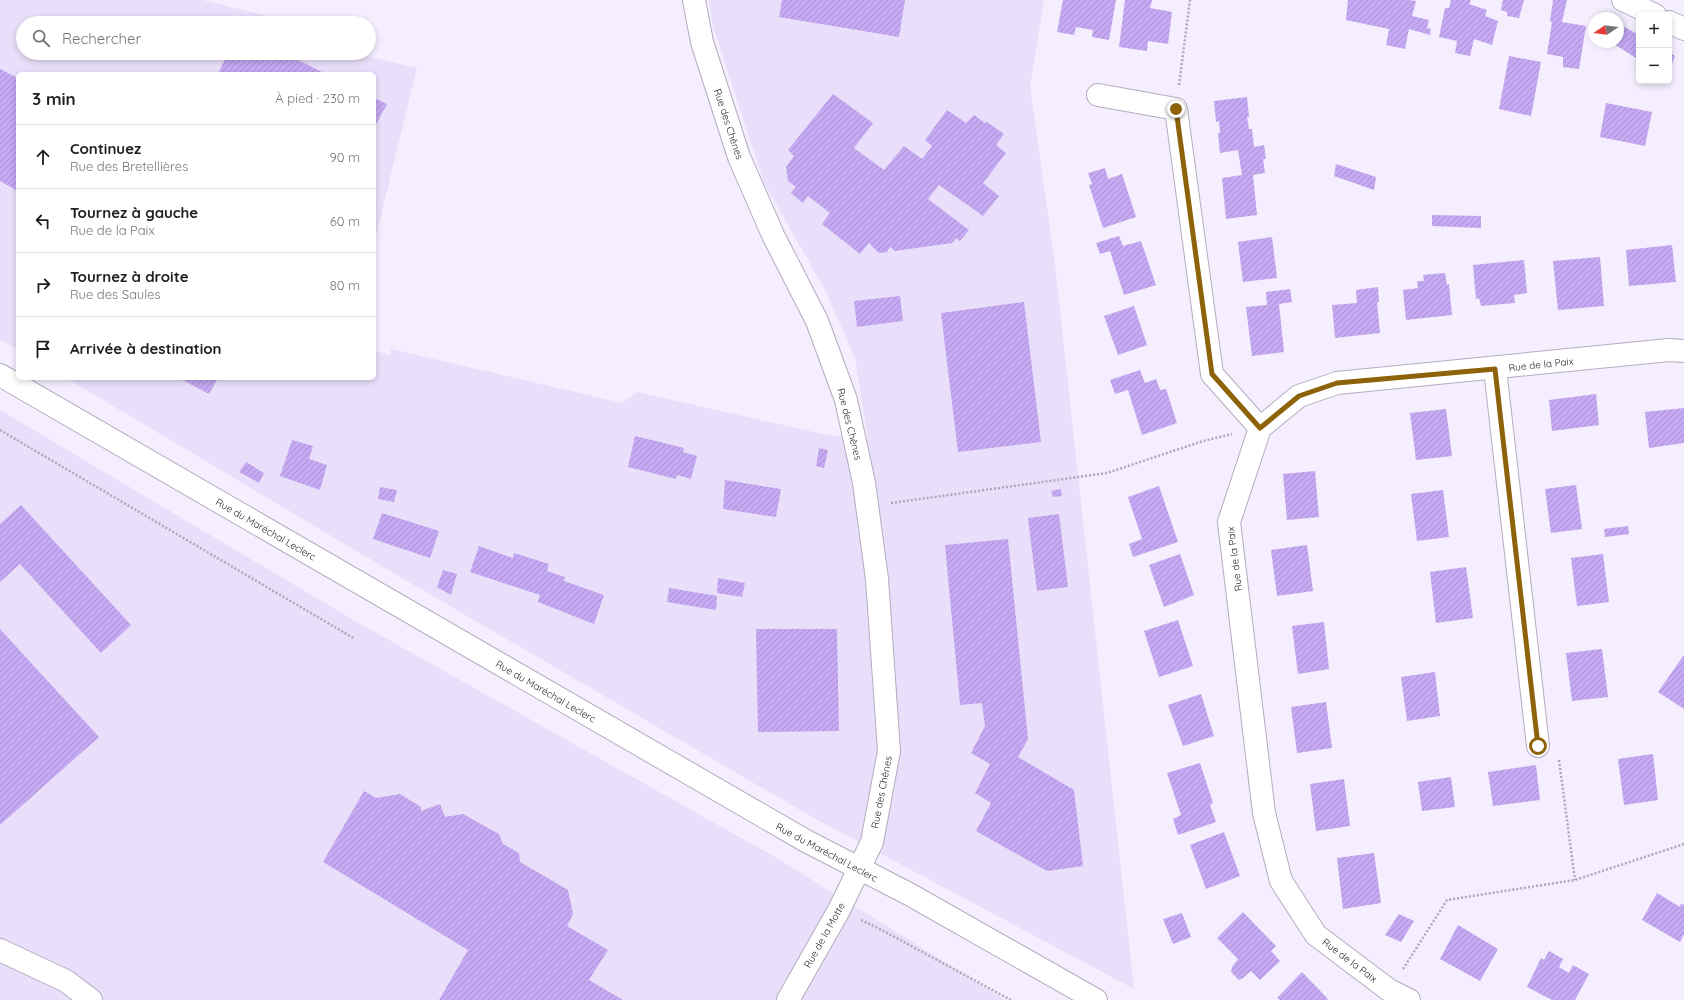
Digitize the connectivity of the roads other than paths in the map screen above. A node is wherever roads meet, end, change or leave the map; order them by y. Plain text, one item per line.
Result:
1 (694, 0) edge
2 (1623, 0) edge
3 (1648, 12) edge
4 (1672, 23) edge
5 (1684, 29) edge
6 (1098, 96) dead end
7 (1684, 351) edge
8 (1495, 369) junction
9 (0, 375) edge
10 (1260, 428) junction
11 (1538, 746) road end
12 (859, 870) junction
13 (0, 950) edge
14 (91, 1000) edge
15 (788, 1000) edge
16 (1096, 1000) edge
17 (1410, 1000) edge

1 - 12 street, Rue des Chênes
2 - 3 street
4 - 5 street
6 - 10 street
7 - 8 street, Rue de la Paix
8 - 10 street, Rue de la Paix
8 - 11 street
9 - 12 street, Rue du Maréchal Leclerc
10 - 17 street, Rue de la Paix
12 - 15 street, Rue de la Motte
12 - 16 street, Rue du Maréchal Leclerc
13 - 14 street

